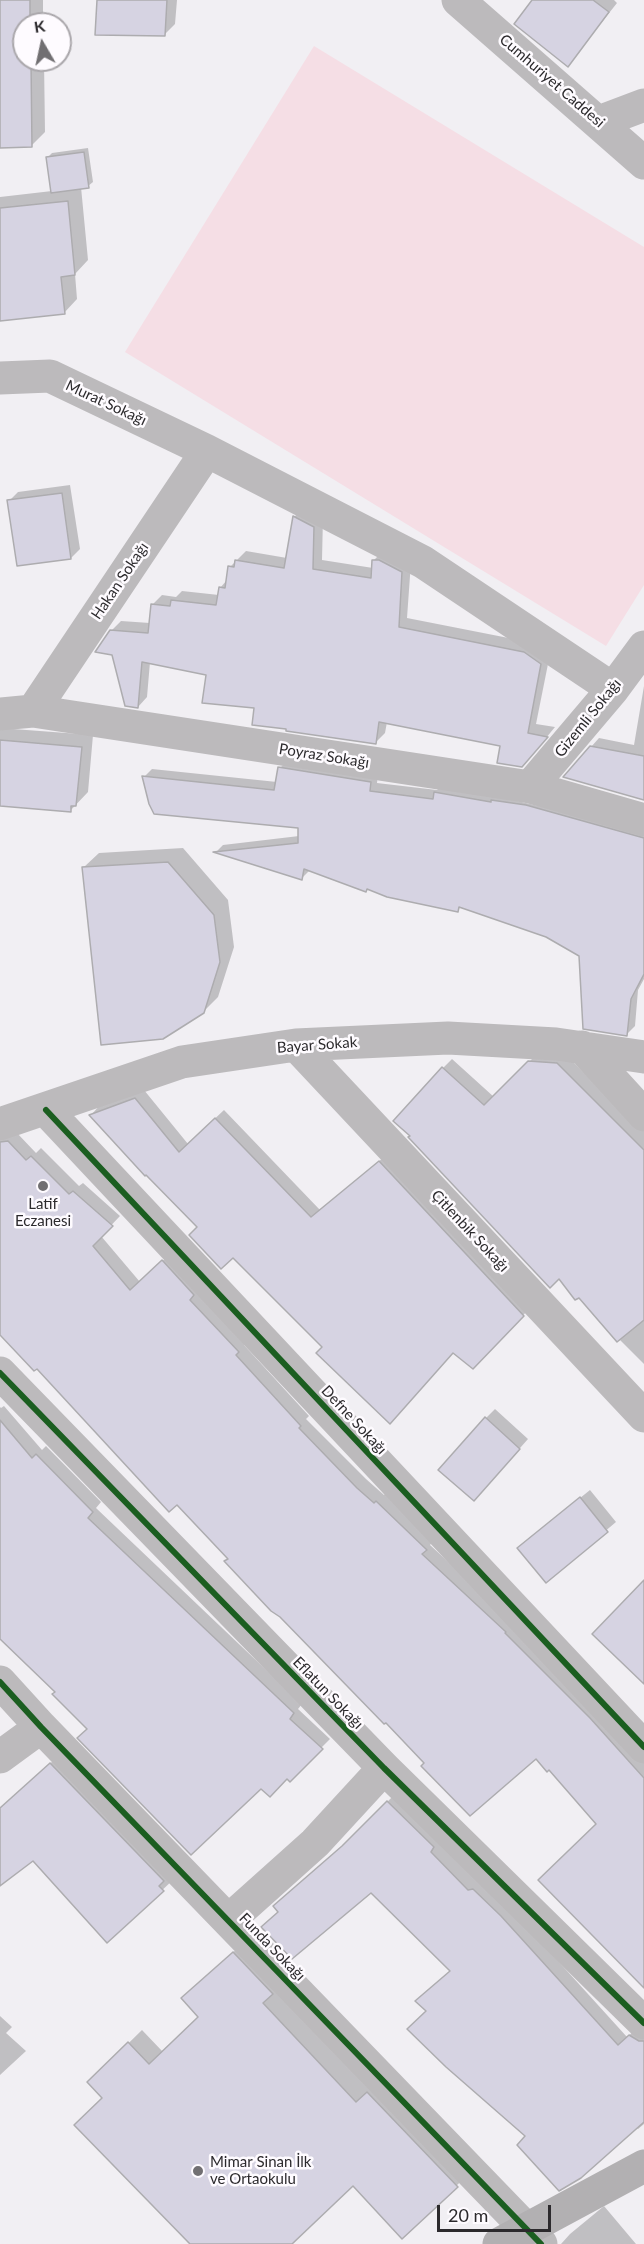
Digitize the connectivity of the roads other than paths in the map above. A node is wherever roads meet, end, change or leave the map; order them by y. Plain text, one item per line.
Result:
1 (458, 0) edge
2 (644, 105) edge
3 (599, 123) junction
4 (644, 163) edge
5 (0, 378) edge
6 (207, 451) junction
7 (644, 647) edge
8 (613, 689) junction
9 (33, 711) junction
10 (0, 714) edge
11 (530, 788) junction
12 (644, 820) edge
13 (296, 1045) junction
14 (582, 1047) junction
15 (644, 1057) edge
16 (46, 1110) junction
17 (644, 1115) edge
18 (0, 1124) edge
19 (0, 1373) edge
20 (644, 1416) edge
21 (0, 1682) edge
22 (41, 1727) junction
23 (644, 1747) edge
24 (0, 1757) edge
25 (384, 1768) junction
26 (229, 1920) junction
27 (644, 2023) edge
28 (644, 2166) edge
29 (534, 2236) edge
30 (499, 2244) edge

1 - 3 street, Cumhuriyet Caddesi
2 - 3 street
3 - 4 street, Cumhuriyet Caddesi
5 - 6 street, Murat Sokağı
6 - 8 street, Murat Sokağı
6 - 9 street, Hakan Sokağı
7 - 8 street, Gizemli Sokağı
8 - 11 street, Gizemli Sokağı
9 - 10 street, Poyraz Sokağı
9 - 11 street, Poyraz Sokağı
11 - 12 street, Poyraz Sokağı
13 - 14 street, Bayar Sokak
13 - 16 street, Bayar Sokak
13 - 20 street, Çitlenbik Sokağı
14 - 15 street, Bayar Sokak
14 - 17 street
16 - 18 street, Bayar Sokak
16 - 23 street, Defne Sokağı
19 - 25 street, Eflatun Sokağı
21 - 22 street, Funda Sokağı
22 - 24 street
22 - 26 street, Funda Sokağı
25 - 26 street
25 - 27 street, Eflatun Sokağı
26 - 29 street, Funda Sokağı
28 - 29 main road
29 - 30 main road

